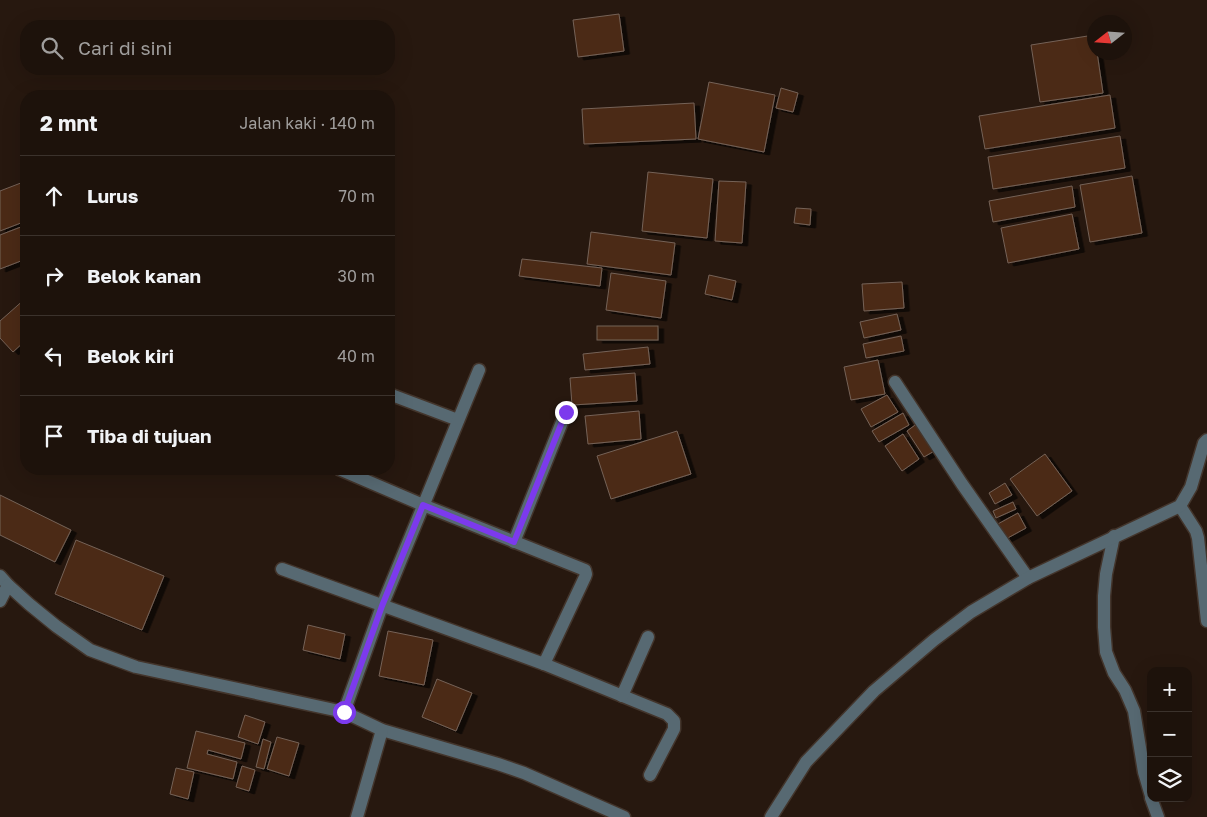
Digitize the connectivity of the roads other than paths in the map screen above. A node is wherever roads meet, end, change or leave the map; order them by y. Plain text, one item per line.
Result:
1 (479, 370) dead end
2 (896, 382) dead end
3 (395, 396) edge
4 (566, 412) dead end
5 (458, 420) junction
6 (1207, 440) edge
7 (353, 475) edge
8 (423, 505) junction
9 (1180, 506) junction
10 (1114, 536) junction
11 (514, 542) junction
12 (282, 569) dead end
13 (1028, 578) junction
14 (4, 581) edge
15 (0, 601) edge
16 (382, 606) junction
17 (1207, 621) edge
18 (648, 637) dead end
19 (544, 664) junction
20 (622, 696) junction
21 (344, 712) junction
22 (382, 730) junction
23 (650, 775) dead end
24 (1147, 783) edge
25 (1153, 802) edge
26 (357, 817) edge
27 (624, 817) edge
28 (771, 817) edge
29 (1158, 817) edge

1 - 5 street
2 - 13 street
3 - 5 street
4 - 11 street
5 - 8 street
6 - 9 street
7 - 8 street
8 - 11 street
8 - 16 street
9 - 10 street
9 - 17 street
10 - 13 street
10 - 24 street
11 - 19 street
12 - 16 street
13 - 28 street
14 - 15 street
14 - 21 street
16 - 19 street
16 - 21 street
18 - 20 street
19 - 20 street
20 - 23 street
21 - 22 street
22 - 26 street
22 - 27 street
25 - 29 street

